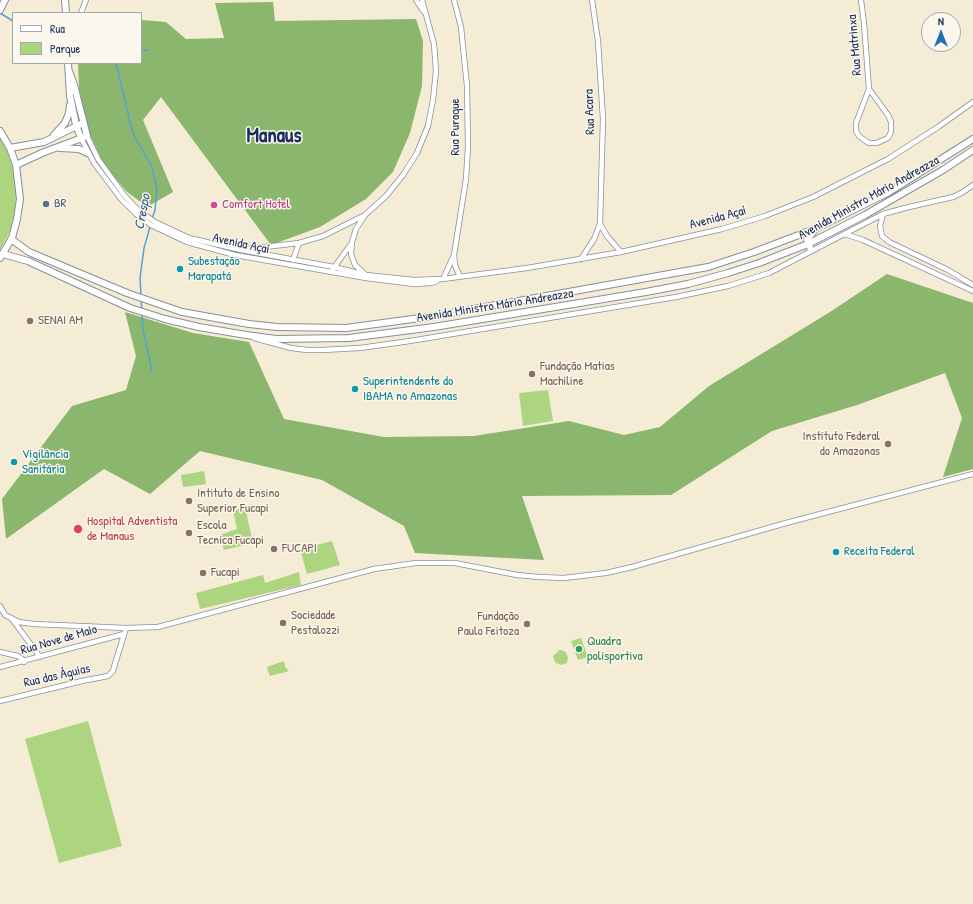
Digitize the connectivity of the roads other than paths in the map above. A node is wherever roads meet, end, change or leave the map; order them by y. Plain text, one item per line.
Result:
1 (5, 0) edge
2 (66, 0) edge
3 (86, 0) edge
4 (416, 0) edge
5 (422, 0) edge
6 (454, 0) edge
7 (592, 0) edge
8 (861, 0) edge
9 (0, 10) edge
10 (66, 12) edge
11 (81, 12) edge
12 (427, 17) junction
13 (68, 64) edge
14 (69, 71) junction
15 (869, 89) junction
16 (70, 96) junction
17 (973, 102) edge
18 (83, 123) junction
19 (76, 125) junction
20 (0, 131) edge
21 (84, 137) junction
22 (973, 139) edge
23 (49, 140) junction
24 (10, 148) junction
25 (53, 149) junction
26 (973, 150) edge
27 (88, 153) junction
28 (16, 165) junction
29 (973, 185) edge
30 (882, 214) junction
31 (365, 215) junction
32 (600, 224) junction
33 (817, 228) junction
34 (845, 234) junction
35 (11, 239) junction
36 (352, 242) junction
37 (889, 242) junction
38 (299, 243) junction
39 (810, 247) junction
40 (882, 249) junction
41 (241, 250) junction
42 (621, 252) junction
43 (454, 255) junction
44 (2, 256) edge
45 (293, 259) junction
46 (581, 259) junction
47 (292, 266) junction
48 (333, 270) junction
49 (948, 270) junction
50 (366, 275) junction
51 (460, 277) junction
52 (944, 278) junction
53 (443, 279) junction
54 (609, 284) junction
55 (973, 285) edge
56 (973, 291) edge
57 (612, 297) junction
58 (246, 335) junction
59 (973, 474) edge
60 (0, 606) edge
61 (12, 619) junction
62 (126, 628) junction
63 (124, 634) junction
64 (0, 652) edge
65 (40, 657) junction
66 (24, 662) junction
67 (0, 668) edge
68 (0, 701) edge

1 - 9 main road
2 - 10 main road
3 - 11 street
4 - 12 street
5 - 12 street
6 - 43 street, Rua Puraque
7 - 32 street, Rua Acara
8 - 15 street, Rua Matrinxa
12 - 31 street
13 - 14 main road
14 - 16 main road
14 - 18 main road
15 - 15 street, Rua Matrinxa
16 - 19 main road
16 - 23 main road
17 - 42 street, Avenida Açaí
18 - 19 main road
18 - 21 main road
19 - 21 main road
19 - 23 main road
20 - 24 main road
21 - 25 main road
21 - 27 street, Avenida Açaí
21 - 41 street, Avenida Açaí
22 - 33 main road, Avenida Ministro Mário Andreazza
23 - 24 main road
24 - 28 main road
25 - 27 main road
25 - 28 main road
26 - 39 main road, Avenida Ministro Mário Andreazza
27 - 47 street, Avenida Açaí
28 - 35 main road
29 - 30 street, Avenida Ministro Mário Andreazza
30 - 34 street, Avenida Ministro Mário Andreazza
30 - 37 street
31 - 36 street
31 - 38 street
32 - 42 street
32 - 46 street, Rua Acara
33 - 39 main road
33 - 54 main road, Avenida Ministro Mário Andreazza
34 - 39 street, Avenida Ministro Mário Andreazza
34 - 40 street
35 - 44 main road
35 - 54 main road, Avenida Ministro Mário Andreazza
36 - 48 street
36 - 50 street
37 - 40 street
37 - 49 street
38 - 41 street
38 - 45 street
39 - 57 main road, Avenida Ministro Mário Andreazza
39 - 58 street
40 - 52 street
41 - 45 street, Avenida Açaí
42 - 46 street, Avenida Açaí
43 - 51 street, Rua Puraque
43 - 53 street, Rua Puraque
44 - 58 main road, Avenida Ministro Mário Andreazza
45 - 47 street
45 - 48 street, Avenida Açaí
46 - 51 street, Avenida Açaí
47 - 48 street, Avenida Açaí
48 - 50 street, Avenida Açaí
48 - 53 street, Avenida Açaí
49 - 52 street
49 - 55 street
50 - 53 street, Avenida Açaí
51 - 53 street, Avenida Açaí
52 - 56 street
54 - 57 main road
57 - 58 main road, Avenida Ministro Mário Andreazza
59 - 62 street
60 - 61 street
61 - 62 street
61 - 65 street
62 - 63 street
63 - 65 street, Rua Nove de Maio
63 - 68 street, Rua das Águias
64 - 66 street
65 - 66 street, Rua Nove de Maio
66 - 67 street, Rua Nove de Maio

